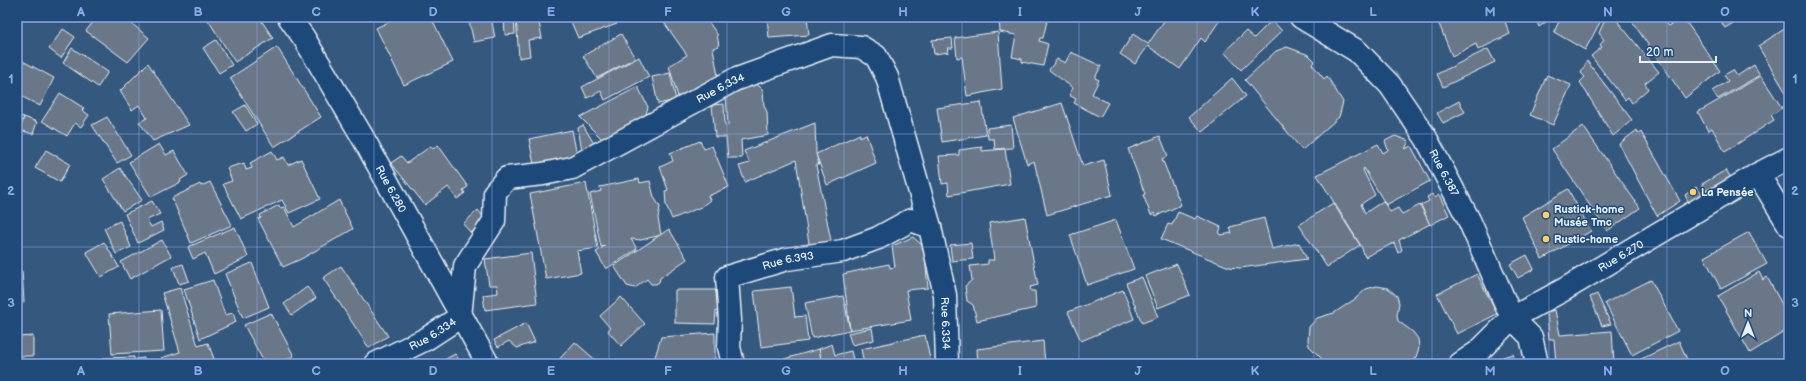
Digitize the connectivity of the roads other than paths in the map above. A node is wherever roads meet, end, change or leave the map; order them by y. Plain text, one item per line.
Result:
1 (289, 17) edge
2 (1301, 17) edge
3 (1789, 158) edge
4 (1758, 174) junction
5 (1789, 225) edge
6 (930, 227) junction
7 (460, 317) junction
8 (1512, 318) junction
9 (375, 364) edge
10 (488, 364) edge
11 (733, 364) edge
12 (948, 364) edge
13 (1460, 364) edge
14 (1537, 364) edge

1 - 7 street, Rue 6.280
2 - 8 street, Rue 6.387
3 - 4 street, Rue 6.270
4 - 5 street
4 - 8 street, Rue 6.270
6 - 7 street, Rue 6.334
6 - 11 street, Rue 6.393
6 - 12 street, Rue 6.334
7 - 9 street, Rue 6.334
7 - 10 street, Rue 6.280
8 - 13 street, Rue 6.270
8 - 14 street, Rue 6.387

